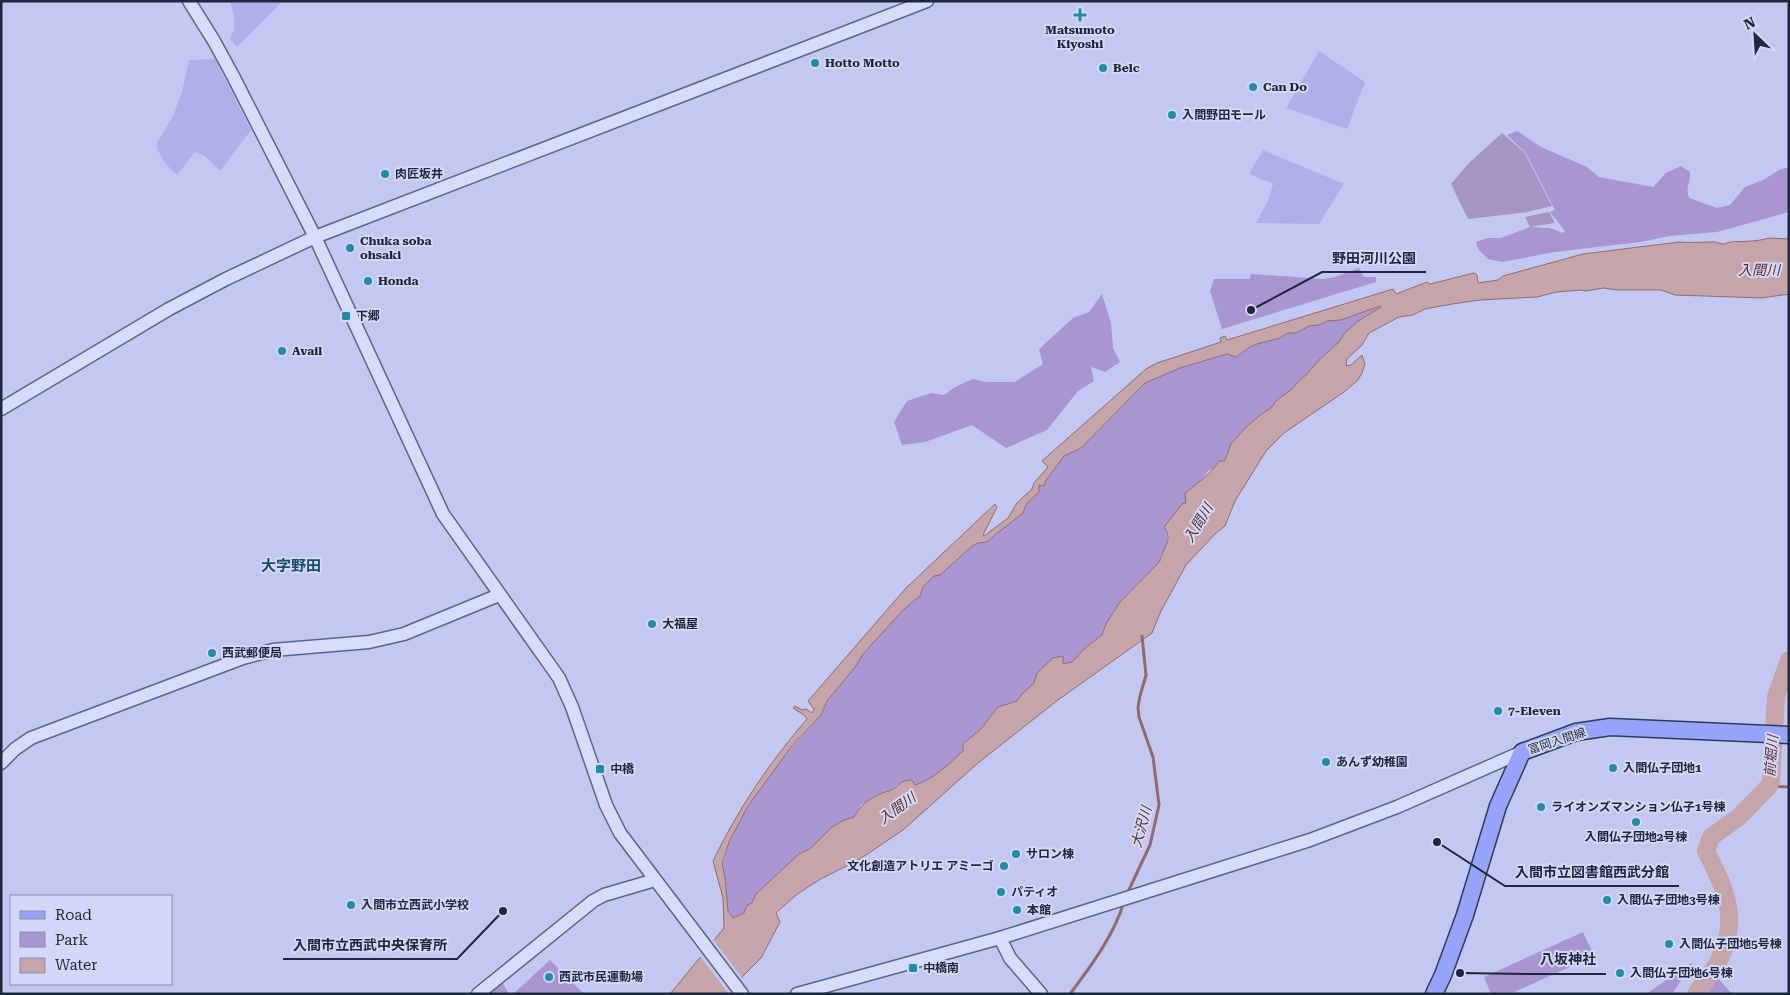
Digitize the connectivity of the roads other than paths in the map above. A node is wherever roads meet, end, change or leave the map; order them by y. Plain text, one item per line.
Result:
1 (189, 1) edge
2 (927, 1) edge
3 (315, 237) junction
4 (1, 409) edge
5 (499, 595) junction
6 (1779, 734) edge
7 (1522, 752) junction
8 (1, 763) edge
9 (657, 882) junction
10 (1000, 938) junction
11 (478, 994) edge
12 (742, 994) edge
13 (797, 994) edge
14 (1041, 994) edge
15 (1434, 994) edge

1 - 3 street
2 - 3 street
3 - 4 street
3 - 5 street
5 - 8 street
5 - 9 street
6 - 7 main road, 富岡入間線
7 - 10 street
7 - 15 main road, 富岡入間線
9 - 11 street
9 - 12 street
10 - 13 street
10 - 14 street

